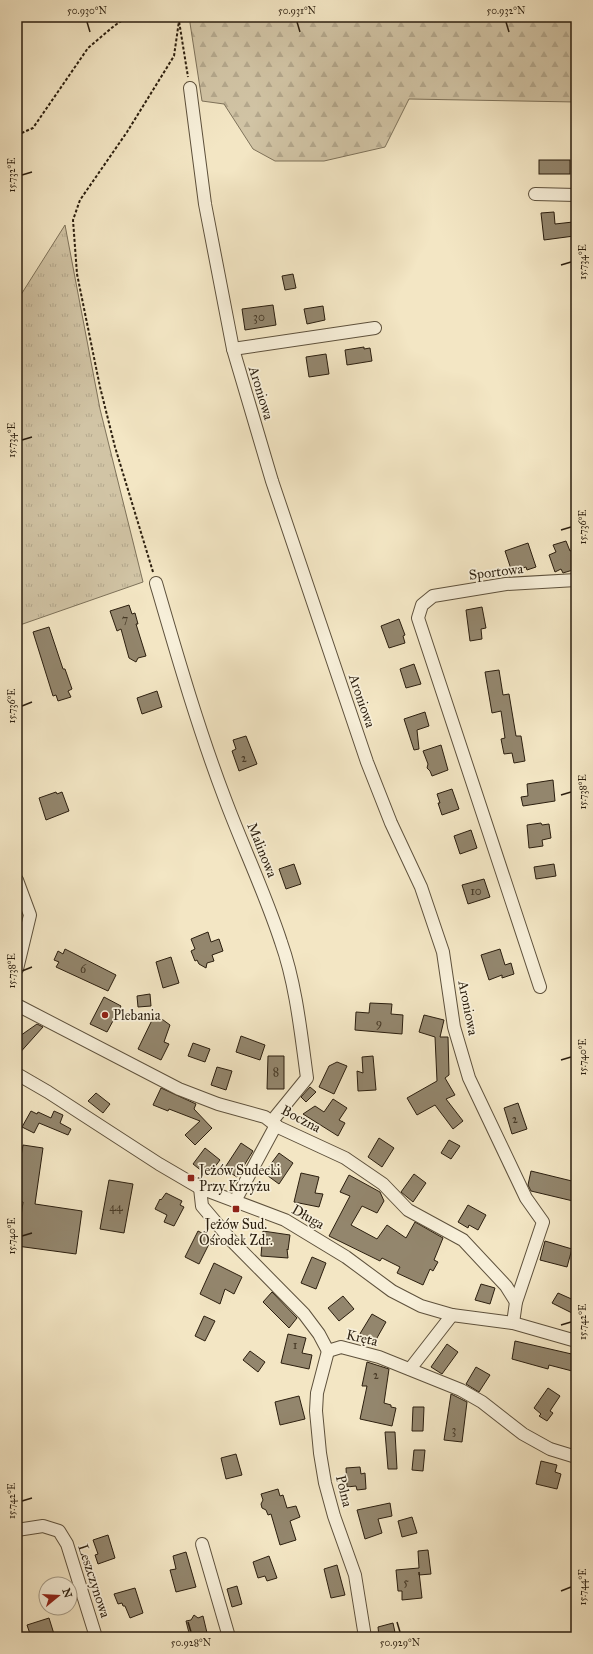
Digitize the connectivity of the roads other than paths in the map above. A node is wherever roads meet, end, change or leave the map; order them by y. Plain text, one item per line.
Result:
1 (190, 88) road end
2 (534, 194) dead end
3 (576, 195) edge
4 (375, 328) dead end
5 (233, 349) junction
6 (576, 580) edge
7 (156, 583) road end
8 (17, 880) edge
9 (17, 969) edge
10 (540, 987) dead end
11 (17, 1005) edge
12 (17, 1074) edge
13 (274, 1123) junction
14 (200, 1188) junction
15 (235, 1201) junction
16 (516, 1302) junction
17 (452, 1315) junction
18 (513, 1323) junction
19 (576, 1341) edge
20 (328, 1351) junction
21 (410, 1369) junction
22 (576, 1457) edge
23 (17, 1530) edge
24 (202, 1544) dead end
25 (96, 1637) edge
26 (229, 1637) edge
27 (365, 1637) edge

1 - 5 street, Aroniowa
2 - 3 street
4 - 5 street
5 - 16 street, Aroniowa
6 - 10 street, Sportowa
7 - 13 street, Malinowa
8 - 9 street
11 - 13 street, Boczna
12 - 14 street, Długa
13 - 15 street, Malinowa
13 - 16 street, Boczna
14 - 15 street, Długa
14 - 20 street, Kręta
15 - 17 street, Długa
16 - 18 street
17 - 18 street, Długa
17 - 21 street
18 - 19 street, Długa
20 - 21 street, Kręta
20 - 27 street, Polna
21 - 22 street, Kręta
23 - 25 street, Leszczynowa
24 - 26 street

